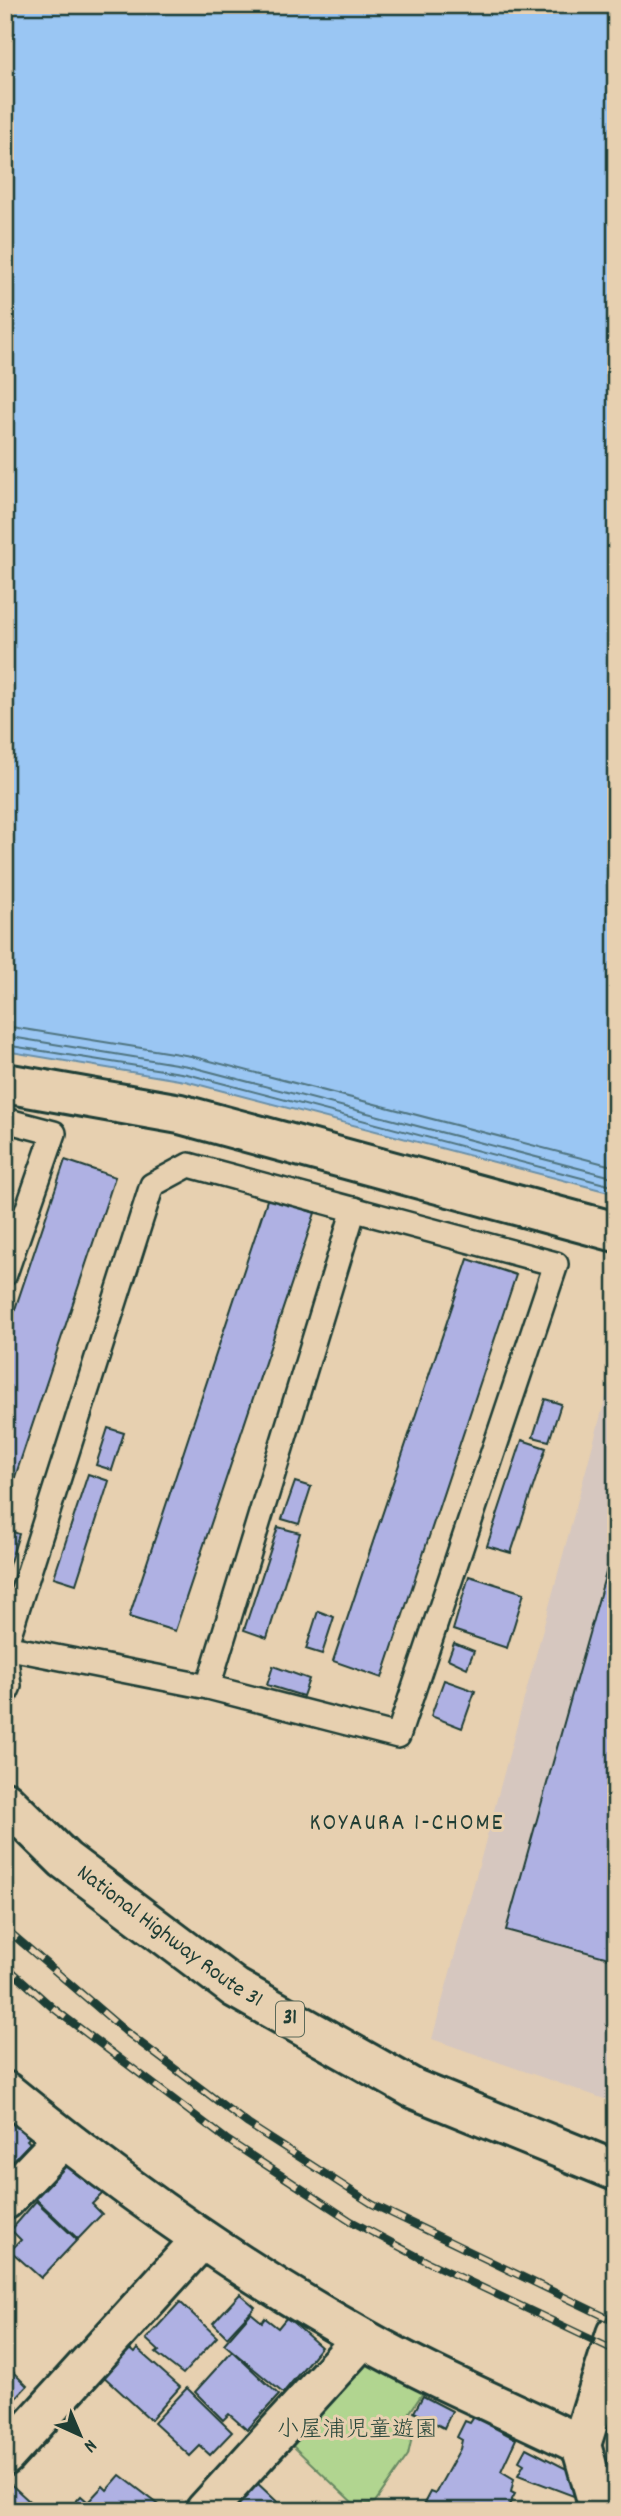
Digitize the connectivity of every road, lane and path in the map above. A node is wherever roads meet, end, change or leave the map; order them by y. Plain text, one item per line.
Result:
1 (5, 1083) edge
2 (5, 1120) edge
3 (354, 1209) junction
4 (616, 1232) edge
5 (5, 1274) edge
6 (5, 1647) edge
7 (208, 1687) junction
8 (5, 1695) edge
9 (5, 1801) edge
10 (5, 2091) edge
11 (63, 2139) junction
12 (616, 2171) edge
13 (5, 2200) edge
14 (201, 2240) junction
15 (616, 2333) edge
16 (362, 2339) junction
17 (581, 2445) junction
18 (5, 2456) edge
19 (205, 2511) edge
20 (600, 2511) edge

1 - 4 main road
2 - 5 lane
3 - 6 lane
3 - 7 lane
3 - 7 lane
6 - 7 lane
6 - 8 lane
9 - 12 main road, National Highway Route 31 / 31
10 - 11 main road
11 - 13 main road
11 - 14 main road
14 - 16 main road
14 - 18 main road
15 - 17 main road
16 - 17 main road
16 - 19 main road
17 - 20 main road

